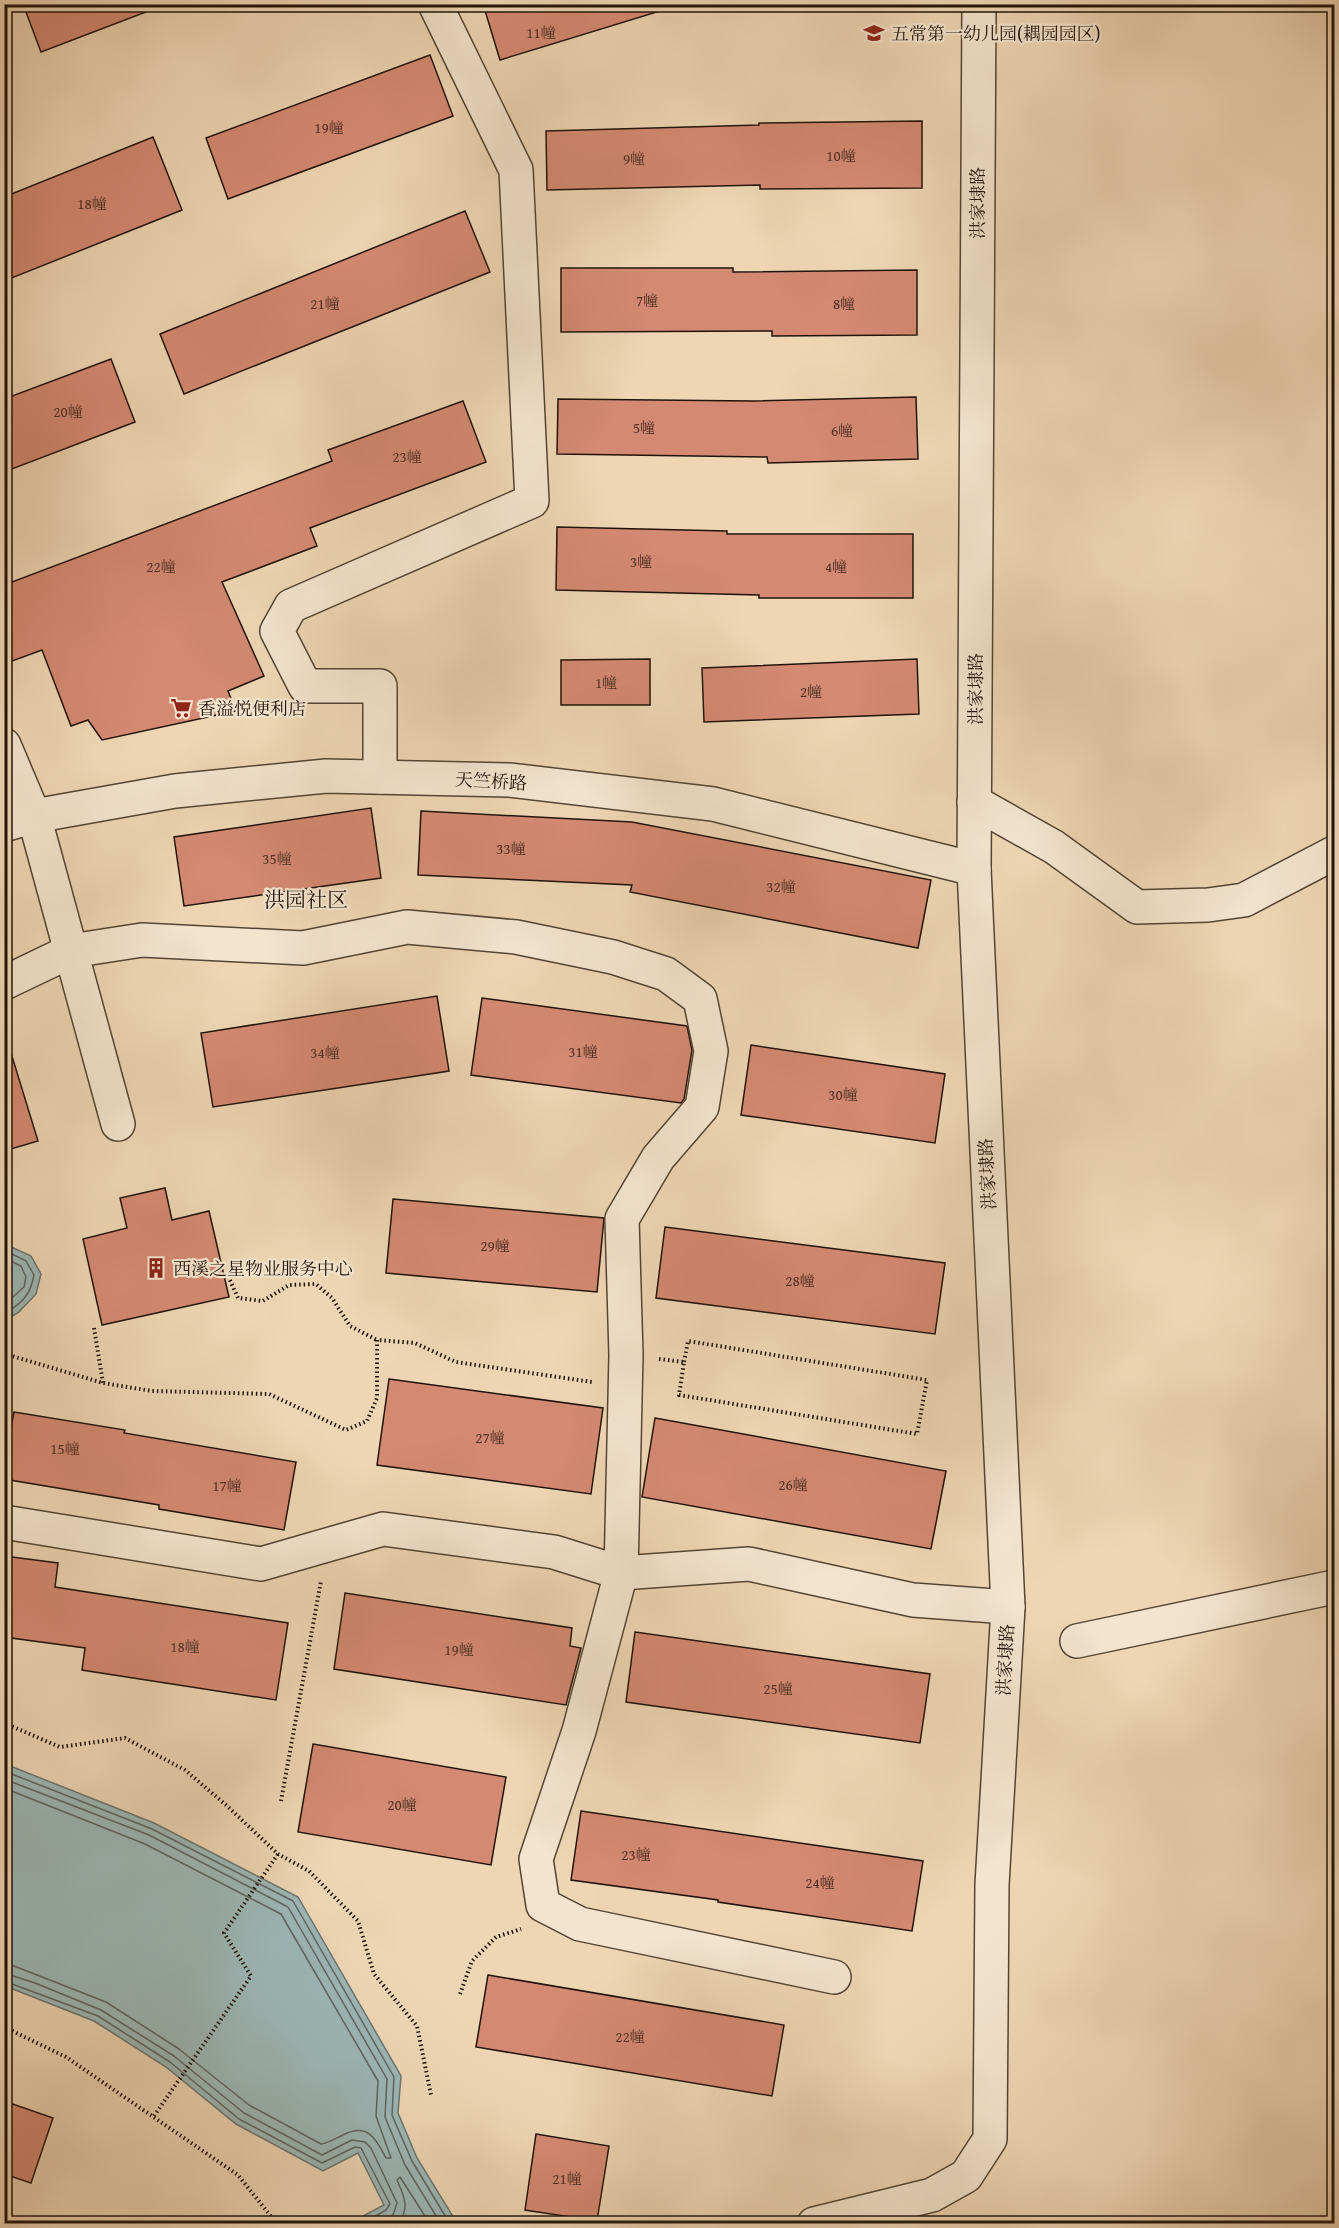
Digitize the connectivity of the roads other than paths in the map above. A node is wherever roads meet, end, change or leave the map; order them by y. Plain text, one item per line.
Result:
1 (435, 4) edge
2 (979, 4) edge
3 (4, 745) edge
4 (380, 777) junction
5 (974, 802) junction
6 (19, 820) edge
7 (1335, 853) edge
8 (974, 868) junction
9 (71, 951) junction
10 (4, 983) edge
11 (118, 1124) dead end
12 (4, 1522) edge
13 (621, 1573) junction
14 (1335, 1587) edge
15 (1008, 1607) junction
16 (1077, 1641) dead end
17 (834, 1977) dead end
18 (814, 2223) edge

1 - 4 street
2 - 5 street, 洪家埭路
3 - 6 street
4 - 6 street, 天竺桥路
4 - 8 street, 天竺桥路
5 - 7 street
5 - 8 street, 洪家埭路
6 - 9 street
8 - 15 street, 洪家埭路
9 - 10 street
9 - 11 street
9 - 13 street
12 - 13 street
13 - 15 street
13 - 17 street
14 - 16 street
15 - 18 street, 洪家埭路

